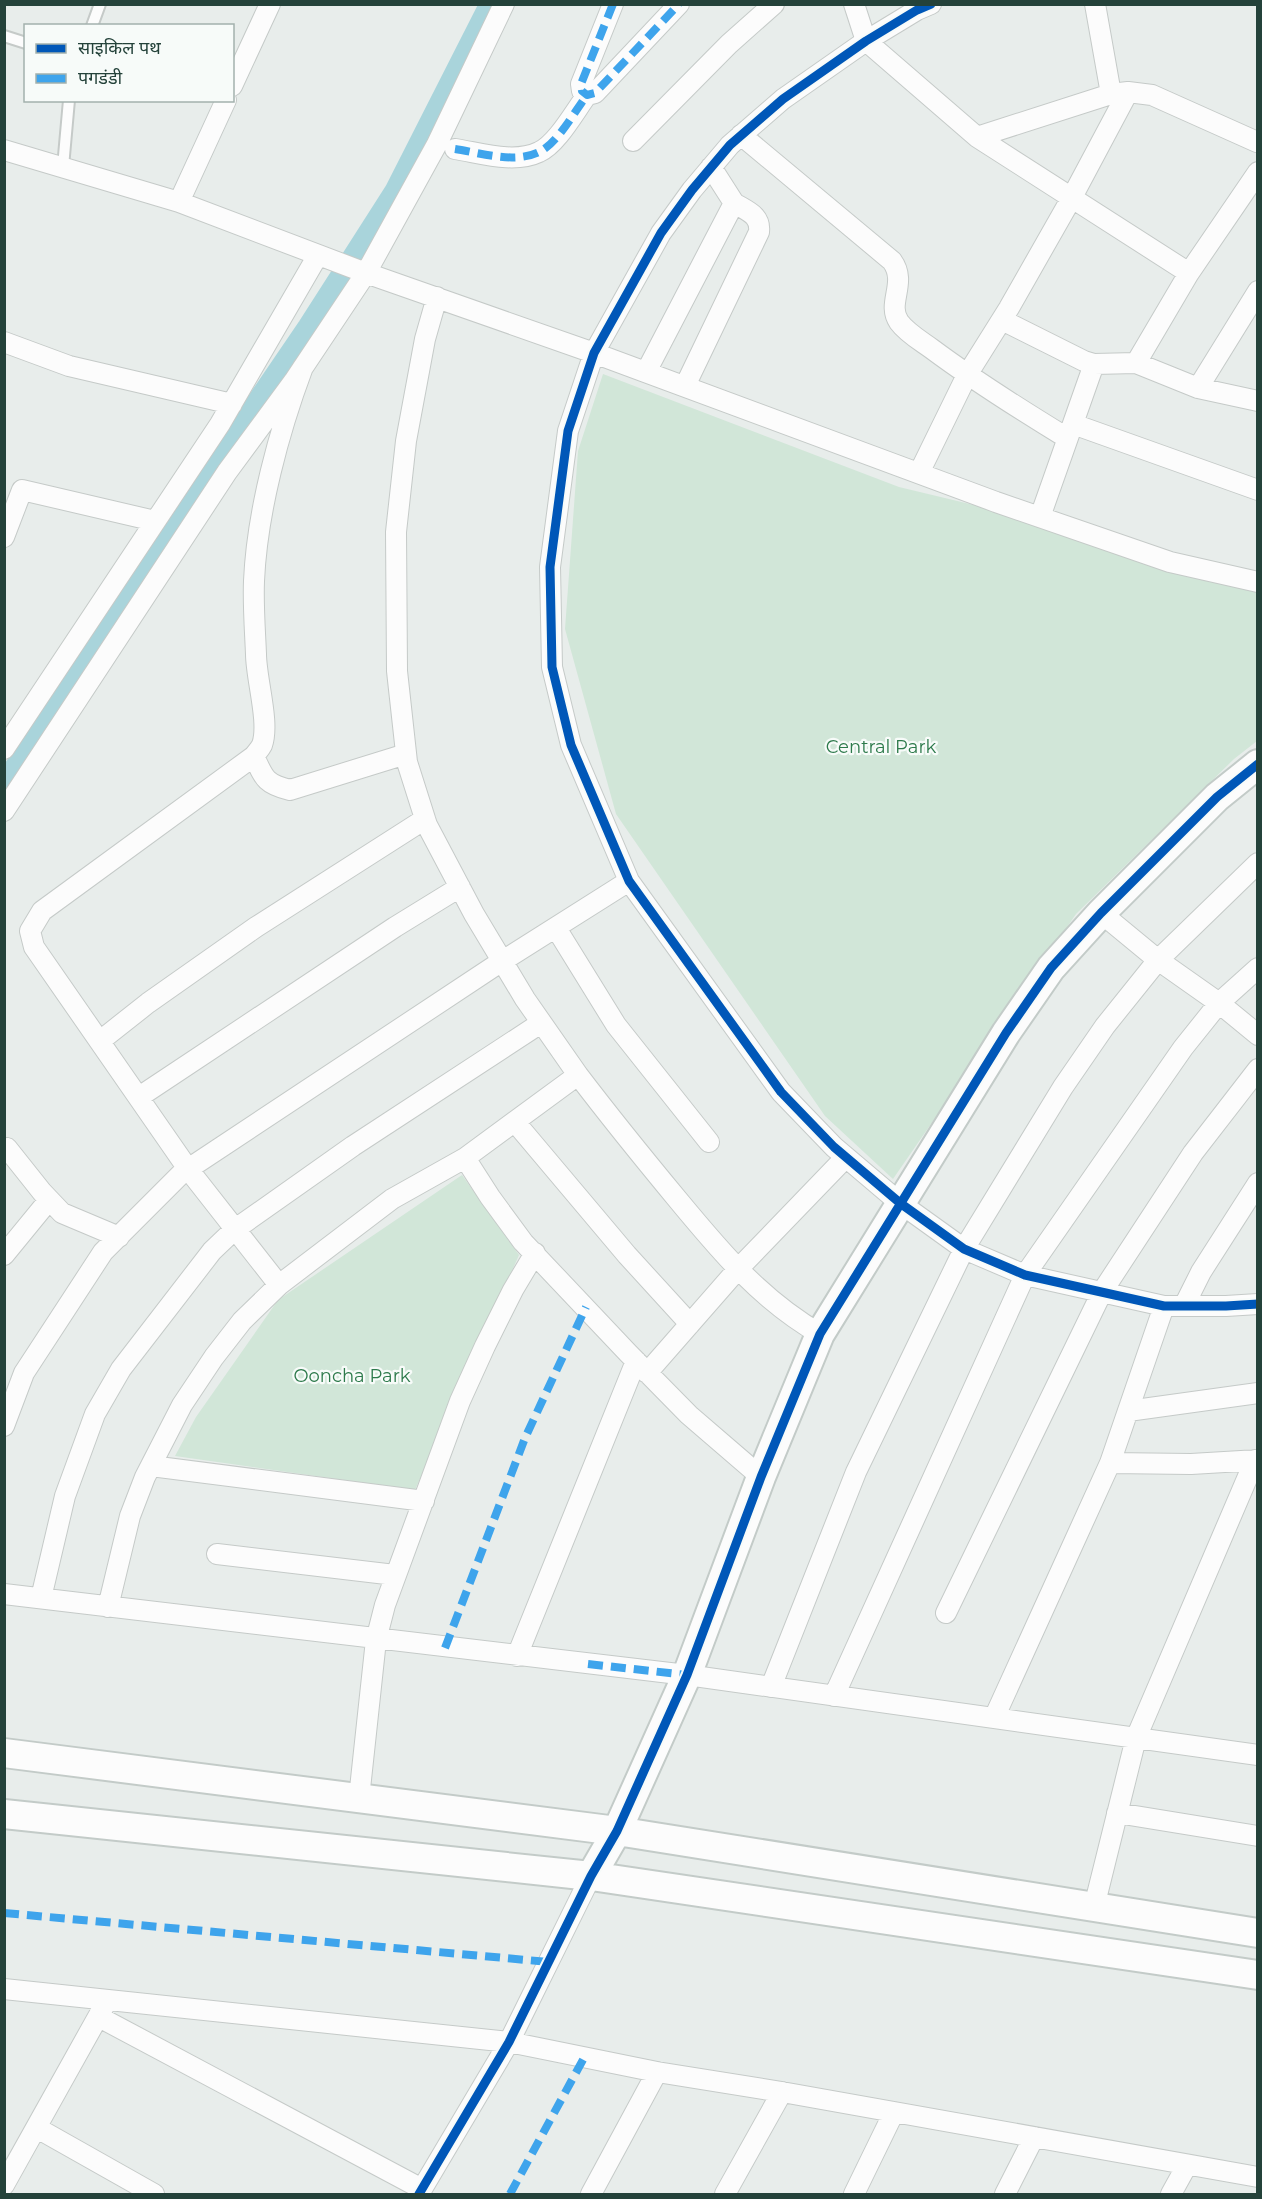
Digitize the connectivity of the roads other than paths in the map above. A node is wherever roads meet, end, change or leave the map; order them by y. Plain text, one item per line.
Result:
1 (100, 4) edge
2 (270, 4) edge
3 (504, 4) edge
4 (613, 4) edge
5 (679, 4) edge
6 (774, 4) edge
7 (854, 4) edge
8 (931, 4) edge
9 (1095, 4) edge
10 (93, 24) edge
11 (4, 36) edge
12 (866, 41) junction
13 (24, 42) edge
14 (234, 82) edge
15 (1119, 93) junction
16 (587, 95) junction
17 (69, 102) edge
18 (225, 102) edge
19 (741, 135) junction
20 (977, 137) junction
21 (633, 141) dead end
22 (1257, 142) edge
23 (455, 149) dead end
24 (7, 158) edge
25 (63, 167) junction
26 (711, 167) junction
27 (1257, 172) edge
28 (1071, 199) junction
29 (179, 202) junction
30 (734, 203) junction
31 (318, 255) junction
32 (362, 271) junction
33 (1189, 273) junction
34 (1257, 291) edge
35 (437, 297) junction
36 (1002, 320) junction
37 (4, 342) edge
38 (594, 353) junction
39 (1136, 363) junction
40 (1094, 364) junction
41 (303, 367) junction
42 (646, 372) junction
43 (967, 375) junction
44 (685, 386) junction
45 (1198, 388) junction
46 (1257, 401) edge
47 (232, 404) junction
48 (1070, 431) junction
49 (919, 473) junction
50 (1257, 490) edge
51 (1040, 517) junction
52 (155, 521) junction
53 (4, 537) edge
54 (1257, 582) edge
55 (4, 749) edge
56 (406, 754) junction
57 (254, 756) junction
58 (1257, 764) edge
59 (4, 811) edge
60 (425, 819) junction
61 (1257, 863) edge
62 (629, 881) junction
63 (460, 887) junction
64 (1101, 913) junction
65 (556, 928) junction
66 (1158, 960) junction
67 (501, 961) junction
68 (1257, 968) edge
69 (1219, 1003) junction
70 (541, 1023) junction
71 (1257, 1035) edge
72 (100, 1041) junction
73 (1257, 1069) edge
74 (578, 1075) junction
75 (139, 1097) junction
76 (514, 1122) junction
77 (709, 1142) dead end
78 (5, 1147) edge
79 (846, 1157) junction
80 (465, 1158) junction
81 (188, 1169) junction
82 (1257, 1184) edge
83 (49, 1200) junction
84 (900, 1203) junction
85 (1251, 1204) edge
86 (234, 1230) junction
87 (119, 1237) junction
88 (964, 1249) junction
89 (535, 1253) junction
90 (4, 1255) edge
91 (738, 1269) junction
92 (1025, 1275) junction
93 (279, 1285) junction
94 (1102, 1292) junction
95 (1257, 1304) edge
96 (1164, 1306) junction
97 (1184, 1306) junction
98 (690, 1324) junction
99 (820, 1334) junction
100 (642, 1367) junction
101 (1257, 1393) edge
102 (1128, 1411) junction
103 (4, 1426) edge
104 (1256, 1460) edge
105 (1110, 1463) junction
106 (151, 1466) junction
107 (761, 1477) junction
108 (424, 1502) junction
109 (218, 1554) dead end
110 (395, 1575) junction
111 (4, 1594) edge
112 (41, 1599) junction
113 (108, 1607) junction
114 (946, 1614) dead end
115 (376, 1640) junction
116 (517, 1656) junction
117 (687, 1676) junction
118 (771, 1687) junction
119 (834, 1696) junction
120 (994, 1718) junction
121 (1136, 1738) junction
122 (4, 1753) edge
123 (1257, 1755) edge
124 (359, 1798) junction
125 (1117, 1813) junction
126 (4, 1814) edge
127 (617, 1831) junction
128 (1257, 1836) edge
129 (591, 1876) junction
130 (1094, 1907) junction
131 (1257, 1933) edge
132 (1257, 1975) edge
133 (4, 1989) edge
134 (103, 2008) junction
135 (509, 2042) junction
136 (657, 2072) junction
137 (782, 2092) junction
138 (894, 2112) junction
139 (37, 2127) junction
140 (1034, 2137) junction
141 (1187, 2165) junction
142 (1257, 2177) edge
143 (4, 2185) edge
144 (420, 2192) edge
145 (154, 2194) edge
146 (591, 2194) edge
147 (725, 2194) edge
148 (854, 2194) edge
149 (1005, 2194) edge
150 (1171, 2194) edge

1 - 10 lane
2 - 14 street
3 - 32 street
4 - 16 street
5 - 16 street
6 - 21 street
7 - 12 street
8 - 12 street
9 - 15 street
11 - 13 lane
12 - 19 street
12 - 20 street
15 - 20 street
15 - 22 street
15 - 28 street
16 - 23 street
17 - 25 lane
18 - 29 street
19 - 26 street
19 - 43 street
20 - 28 street
24 - 25 street
25 - 29 street
26 - 30 street
26 - 38 street
27 - 33 street
28 - 33 street
28 - 36 street
29 - 31 street
30 - 42 street
30 - 44 street
31 - 32 street
31 - 47 street
32 - 35 street
32 - 41 street
33 - 39 street
34 - 45 street
35 - 38 street
35 - 56 street
36 - 40 street
36 - 43 street
37 - 47 street
38 - 42 street
38 - 62 street
39 - 40 street
39 - 45 street
40 - 48 street
41 - 57 street
41 - 59 street
42 - 44 street
43 - 48 street
43 - 49 street
44 - 49 street
45 - 46 street
47 - 52 street
48 - 50 street
48 - 51 street
49 - 51 street
51 - 54 street
52 - 53 street
52 - 55 street
56 - 57 street
56 - 60 street
57 - 72 street
58 - 64 street
60 - 63 street
60 - 72 street
61 - 66 street
62 - 65 street
62 - 79 street
63 - 67 street
63 - 75 street
64 - 66 street
64 - 84 street
65 - 67 street
65 - 77 street
66 - 69 street
66 - 88 street
67 - 70 street
67 - 81 street
68 - 69 street
69 - 71 street
69 - 92 street
70 - 74 street
70 - 86 street
72 - 75 street
73 - 94 street
74 - 76 street
74 - 91 street
75 - 81 street
76 - 80 street
76 - 98 street
78 - 83 street
79 - 84 street
79 - 91 street
80 - 89 street
80 - 93 street
81 - 86 street
81 - 87 street
82 - 85 street
83 - 87 street
83 - 90 street
84 - 88 street
84 - 99 street
85 - 97 street
86 - 93 street
86 - 112 street
87 - 103 street
88 - 92 street
88 - 118 street
89 - 100 street
89 - 108 street
91 - 98 street
91 - 99 street
92 - 94 street
92 - 119 street
93 - 106 street
94 - 96 street
94 - 114 street
95 - 97 street
96 - 97 street
96 - 102 street
98 - 100 street
99 - 107 street
100 - 107 street
100 - 116 street
101 - 102 street
102 - 105 street
104 - 105 street
104 - 121 street
105 - 120 street
106 - 108 street
106 - 113 street
107 - 117 street
108 - 110 street
109 - 110 street
110 - 115 street
111 - 112 street
112 - 113 street
113 - 115 street
115 - 116 street
115 - 124 street
116 - 117 street
117 - 118 street
117 - 127 street
118 - 119 street
119 - 120 street
120 - 121 street
121 - 123 street
121 - 125 street
122 - 124 street
124 - 127 street
125 - 128 street
125 - 130 street
126 - 129 street
127 - 129 street
127 - 130 street
129 - 132 street
129 - 135 street
130 - 131 street
133 - 134 street
134 - 135 street
134 - 139 street
134 - 144 street
135 - 136 street
135 - 144 street
136 - 137 street
136 - 146 street
137 - 138 street
137 - 147 street
138 - 140 street
138 - 148 street
139 - 143 street
139 - 145 street
140 - 141 street
140 - 149 street
141 - 142 street
141 - 150 street

